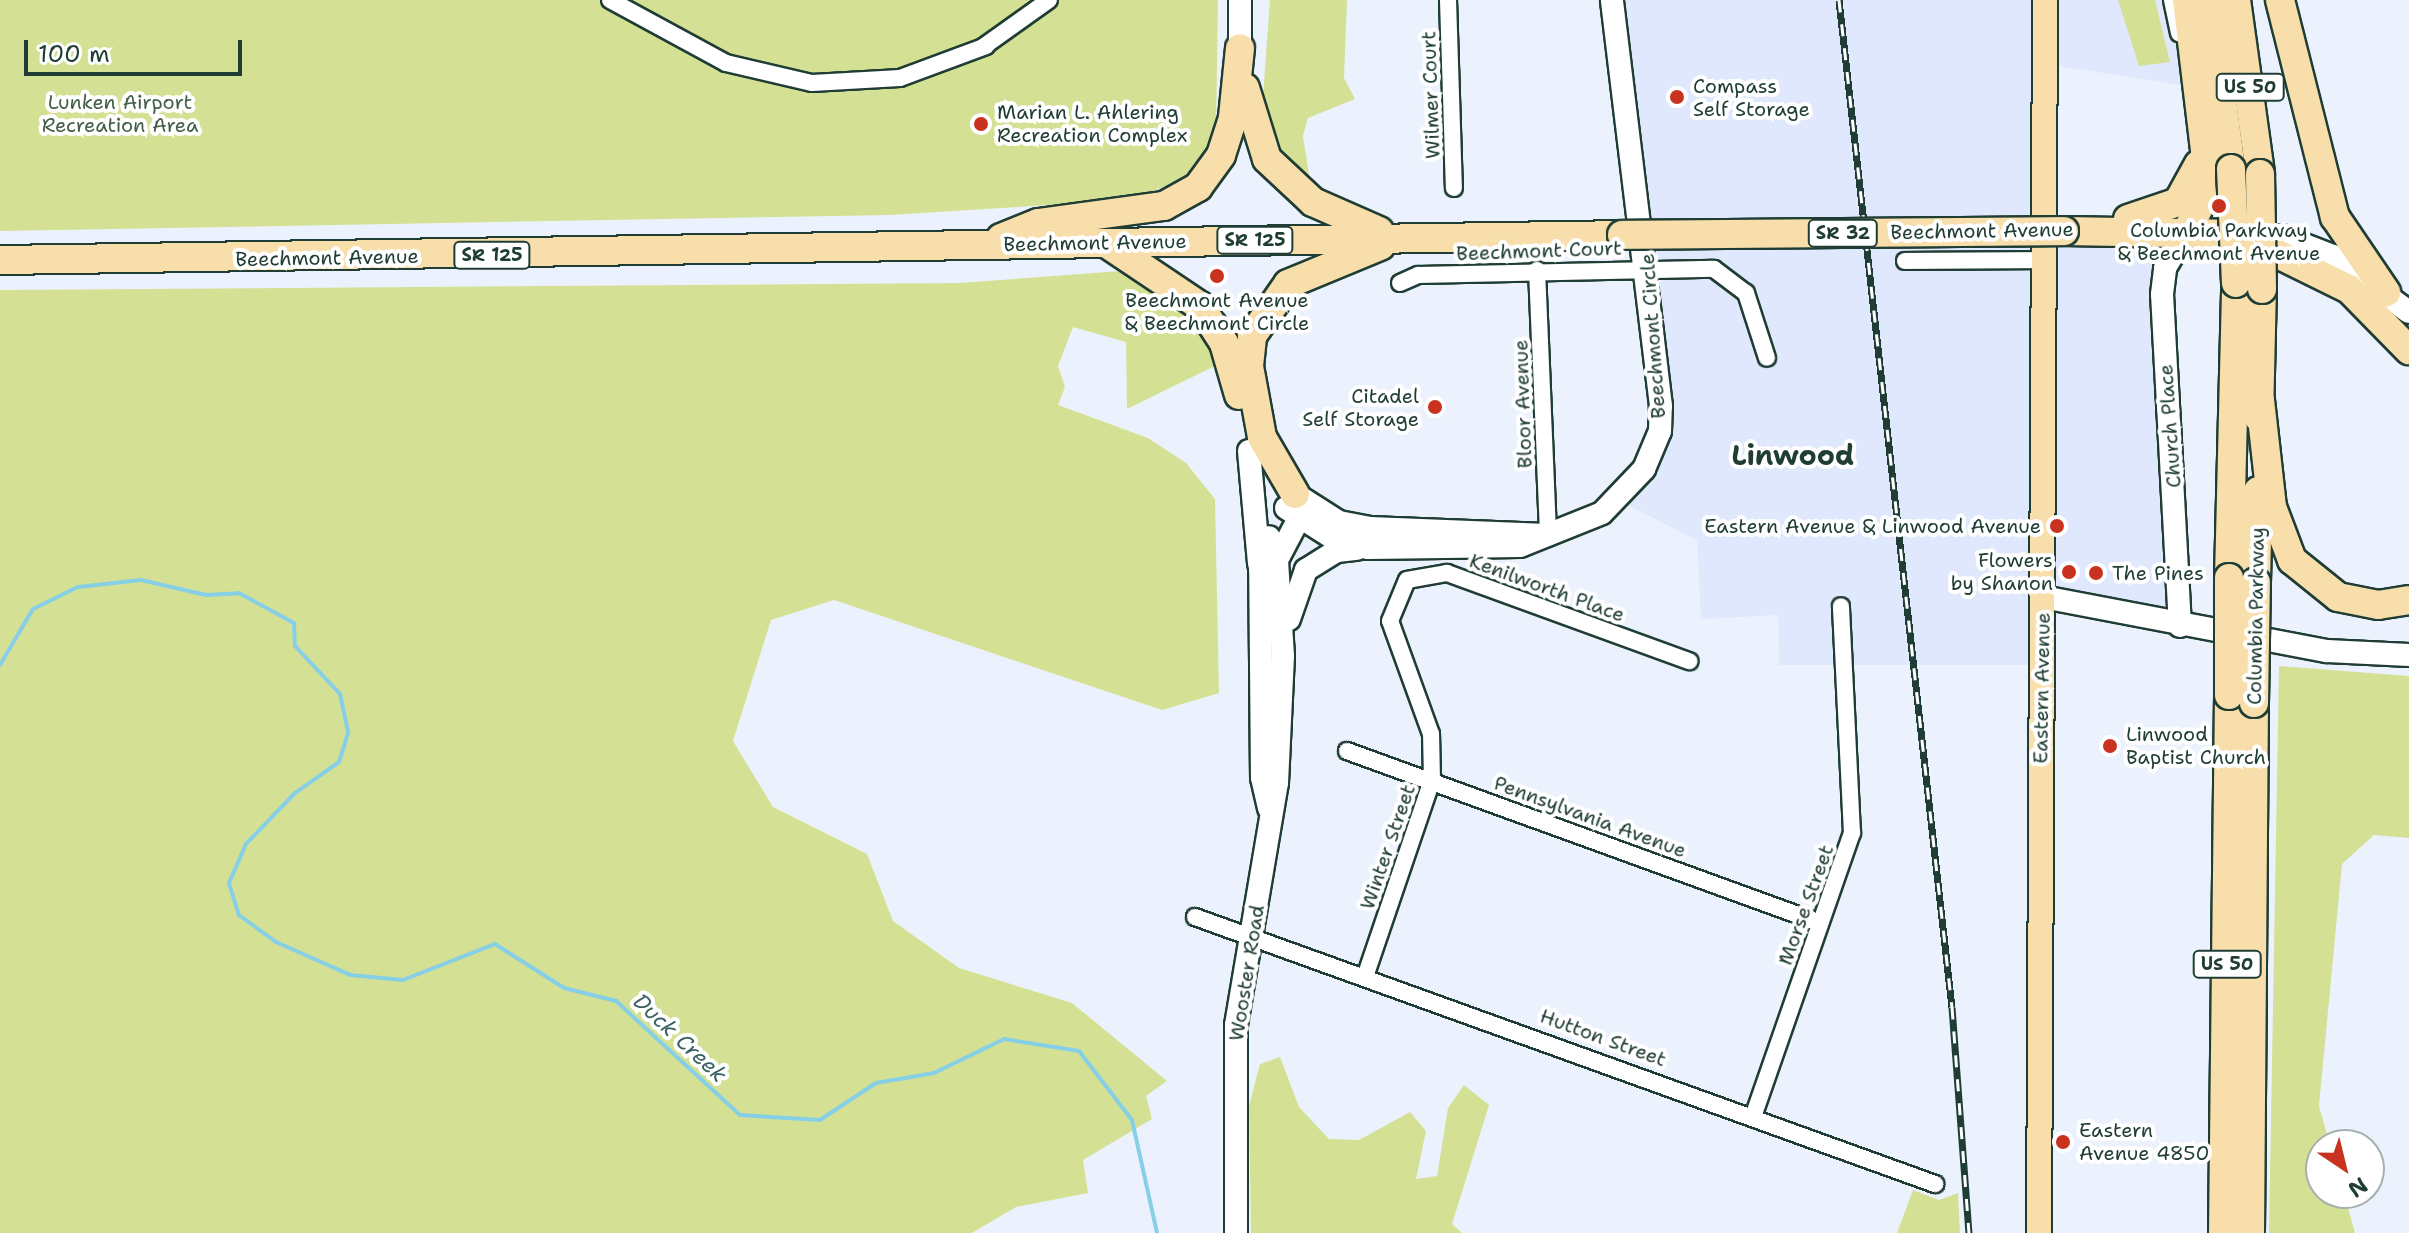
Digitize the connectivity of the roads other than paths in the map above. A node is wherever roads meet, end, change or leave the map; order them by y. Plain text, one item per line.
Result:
1 (610, 0) edge
2 (1049, 0) edge
3 (1448, 0) edge
4 (1612, 0) edge
5 (2045, 0) edge
6 (2172, 0) edge
7 (2187, 0) edge
8 (2209, 0) edge
9 (2236, 0) edge
10 (2280, 0) edge
11 (1243, 6) edge
12 (1240, 48) junction
13 (2193, 87) junction
14 (2202, 143) junction
15 (1454, 188) dead end
16 (2074, 230) junction
17 (2187, 231) junction
18 (2237, 234) junction
19 (1622, 235) joint
20 (1404, 238) junction
21 (1106, 243) junction
22 (984, 245) junction
23 (0, 260) edge
24 (2044, 260) junction
25 (1905, 261) dead end
26 (1649, 267) junction
27 (1537, 270) junction
28 (1400, 283) dead end
29 (2249, 286) junction
30 (2386, 292) junction
31 (2409, 312) edge
32 (2409, 350) edge
33 (1767, 358) dead end
34 (2260, 400) junction
35 (1249, 451) junction
36 (1296, 506) junction
37 (1548, 536) junction
38 (1368, 548) junction
39 (1260, 569) junction
40 (2243, 580) junction
41 (2043, 597) junction
42 (2409, 600) edge
43 (1841, 606) dead end
44 (2180, 626) junction
45 (1397, 640) joint
46 (2409, 655) edge
47 (1283, 656) junction
48 (1689, 661) dead end
49 (2242, 699) junction
50 (1347, 751) dead end
51 (1432, 780) junction
52 (1269, 809) junction
53 (1195, 917) dead end
54 (1820, 923) junction
55 (1254, 941) junction
56 (1366, 974) junction
57 (1754, 1114) junction
58 (1935, 1184) dead end
59 (1235, 1225) edge
60 (2039, 1233) edge
61 (2223, 1233) edge
62 (2250, 1233) edge

1 - 2 street
3 - 15 street, Wilmer Court
4 - 26 street, Beechmont Circle
5 - 24 main road, Eastern Avenue
6 - 13 street
7 - 13 highway
8 - 29 highway, Columbia Parkway / US 50, bridge
9 - 29 highway, Columbia Parkway / US 50, bridge
10 - 30 highway
11 - 12 street
12 - 20 highway
12 - 22 highway
13 - 14 highway
14 - 16 highway
14 - 17 highway
16 - 17 highway, Beechmont Avenue / SR 32
16 - 19 highway, Beechmont Avenue / SR 32, bridge
17 - 18 highway, Beechmont Avenue / SR 32
17 - 44 street, Church Place
18 - 30 street, Beechmont Avenue
18 - 32 highway, Beechmont Avenue / SR 32
19 - 20 highway, Beechmont Avenue / SR 125
20 - 21 highway, Beechmont Avenue / SR 125
20 - 36 highway
21 - 22 highway, Beechmont Avenue / SR 125
21 - 35 highway
22 - 23 highway, Beechmont Avenue / SR 125
24 - 25 street
24 - 41 main road, Eastern Avenue
26 - 27 street, Beechmont Court
26 - 33 street, Beechmont Court
26 - 37 street, Beechmont Circle
27 - 28 street, Beechmont Court
27 - 37 street, Bloor Avenue
29 - 34 highway, Columbia Parkway / US 50
29 - 40 highway, Columbia Parkway / US 50
30 - 31 street, Beechmont Avenue
34 - 40 highway, Columbia Parkway / US 50
34 - 42 highway
35 - 36 highway
35 - 39 street
36 - 37 street
36 - 38 street, Beechmont Circle
36 - 39 street, Wooster Road
36 - 47 street, Wooster Road
37 - 38 street, Beechmont Circle
38 - 47 street
39 - 52 street, Wooster Road
40 - 49 highway, Columbia Parkway / US 50, bridge
41 - 44 street
41 - 60 main road, Eastern Avenue
43 - 54 street, Morse Street
44 - 46 street
45 - 48 street, Kenilworth Place
45 - 51 street, Winter Street
47 - 52 street, Wooster Road
49 - 61 highway, Columbia Parkway / US 50
49 - 62 highway, Columbia Parkway / US 50
50 - 51 street, Pennsylvania Avenue
51 - 54 street, Pennsylvania Avenue
51 - 56 street, Winter Street
52 - 55 street, Wooster Road
53 - 55 street
54 - 57 street, Morse Street
55 - 56 street, Hutton Street
55 - 59 street, Wooster Road
56 - 57 street, Hutton Street
57 - 58 street, Hutton Street

